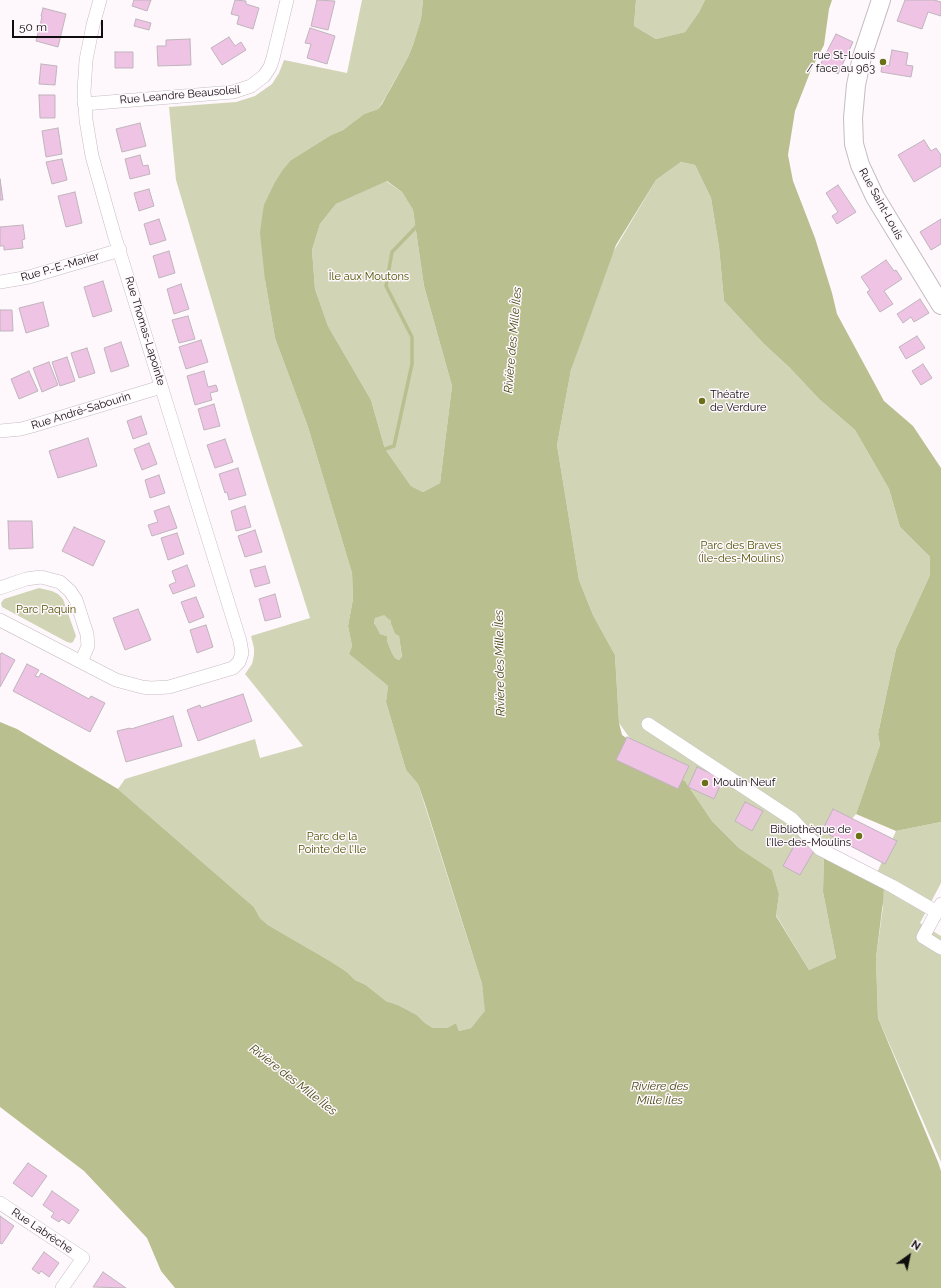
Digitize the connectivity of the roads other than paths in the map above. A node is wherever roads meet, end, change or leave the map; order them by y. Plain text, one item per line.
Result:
1 (100, 0) edge
2 (287, 0) edge
3 (881, 0) edge
4 (84, 104) junction
5 (120, 250) junction
6 (0, 282) edge
7 (941, 305) edge
8 (162, 387) junction
9 (0, 431) edge
10 (0, 588) edge
11 (0, 620) edge
12 (81, 662) junction
13 (648, 724) dead end
14 (939, 908) edge
15 (941, 948) edge
16 (0, 1203) edge
17 (62, 1288) edge

1 - 4 street, Rue Thomas-Lapointe
2 - 4 street, Rue Leandre Beausoleil
3 - 7 main road, Rue Saint-Louis
4 - 5 street, Rue Thomas-Lapointe
5 - 6 street, Rue P.-E.-Marier
5 - 8 street, Rue Thomas-Lapointe
8 - 9 street, Rue André-Sabourin
8 - 12 street, Rue Thomas-Lapointe
10 - 12 street
11 - 12 street
13 - 14 street
14 - 15 street
16 - 17 street, Rue Labrèche

